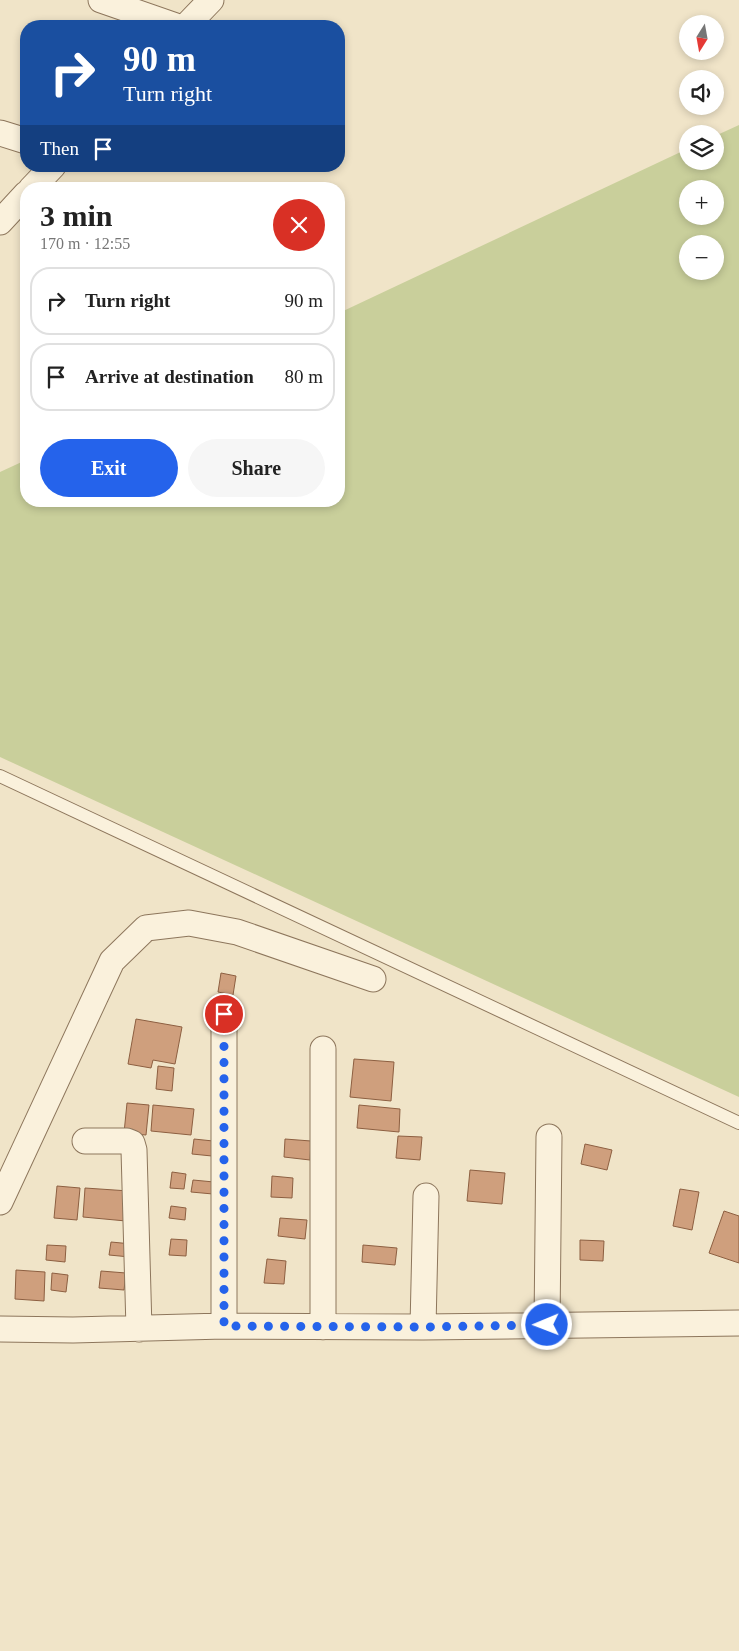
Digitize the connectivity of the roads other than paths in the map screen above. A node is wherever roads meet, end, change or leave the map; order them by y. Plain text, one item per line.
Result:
1 (101, 0) edge
2 (211, 0) edge
3 (159, 20) edge
4 (192, 20) edge
5 (0, 133) edge
6 (20, 139) edge
7 (48, 172) edge
8 (38, 182) edge
9 (20, 200) edge
10 (0, 222) edge
11 (0, 776) edge
12 (372, 979) dead end
13 (224, 1014) dead end
14 (323, 1049) dead end
15 (739, 1123) edge
16 (549, 1137) dead end
17 (86, 1141) dead end
18 (426, 1196) dead end
19 (0, 1202) edge
20 (739, 1323) edge
21 (547, 1325) junction
22 (224, 1326) junction
23 (323, 1327) junction
24 (423, 1327) junction
25 (0, 1329) edge
26 (139, 1329) junction

1 - 3 street
2 - 4 street
5 - 6 street
7 - 8 street
9 - 10 street
11 - 15 lane
12 - 19 street
13 - 22 street
14 - 23 street
16 - 21 street
17 - 26 street
18 - 24 street
20 - 21 street
21 - 24 street
22 - 23 street
22 - 26 street
23 - 24 street
25 - 26 street

